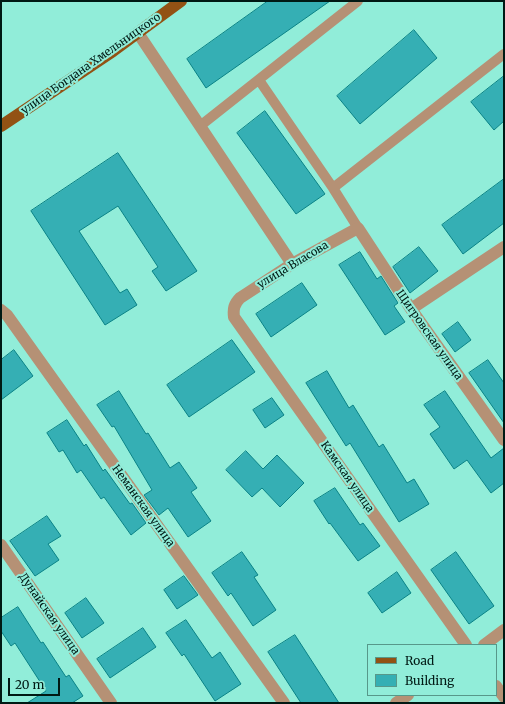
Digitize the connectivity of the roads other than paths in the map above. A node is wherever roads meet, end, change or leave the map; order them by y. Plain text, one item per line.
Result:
1 (181, 1) edge
2 (358, 1) edge
3 (138, 33) junction
4 (504, 54) edge
5 (259, 80) junction
6 (1, 126) edge
7 (200, 126) junction
8 (333, 188) junction
9 (358, 228) junction
10 (504, 246) edge
11 (292, 264) junction
12 (233, 307) joint
13 (1, 310) edge
14 (411, 310) junction
15 (504, 440) edge
16 (1, 545) edge
17 (504, 630) edge
18 (465, 644) edge
19 (485, 644) edge
20 (497, 687) edge
21 (406, 696) edge
22 (504, 697) edge
23 (111, 703) edge
24 (284, 703) edge
25 (396, 703) edge

1 - 3 main road, улица Богдана Хмельницкого
2 - 5 lane
3 - 6 main road, улица Богдана Хмельницкого
3 - 7 street
4 - 8 lane
5 - 7 lane
5 - 8 lane
7 - 11 street
8 - 9 lane
9 - 11 street, улица Власова
9 - 14 street, Щигровская улица
10 - 14 street
11 - 12 street, улица Власова
12 - 18 street, Камская улица
13 - 24 street, Неманская улица
14 - 15 street, Щигровская улица
16 - 23 street, Дунайская улица
17 - 19 street
20 - 22 street
21 - 25 street

